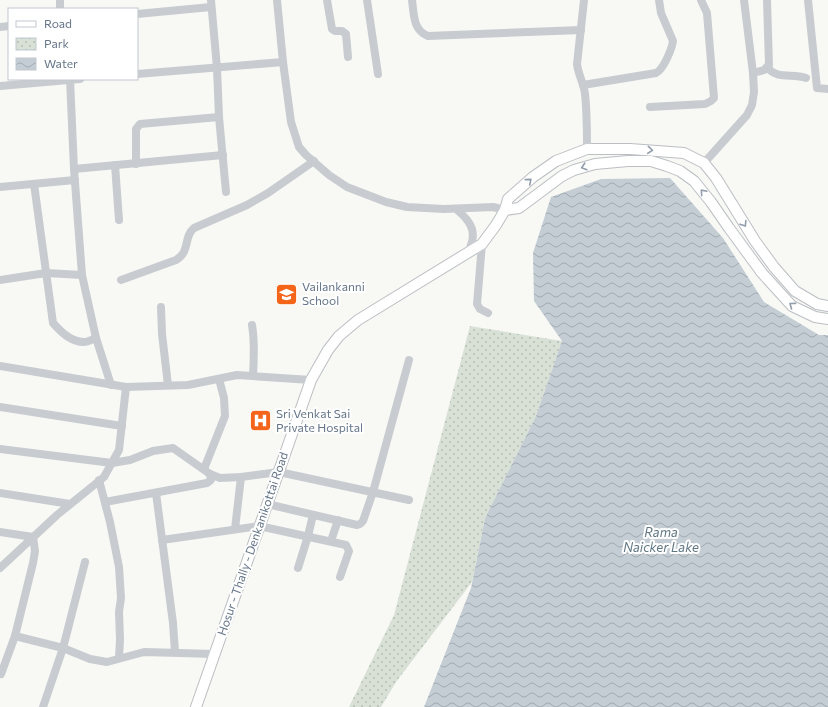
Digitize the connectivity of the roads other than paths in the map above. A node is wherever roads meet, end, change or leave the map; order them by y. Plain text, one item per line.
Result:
1 (277, 0) edge
2 (327, 0) edge
3 (367, 0) edge
4 (412, 0) edge
5 (584, 0) edge
6 (659, 0) edge
7 (701, 0) edge
8 (744, 0) edge
9 (767, 0) edge
10 (808, 0) edge
11 (211, 4) edge
12 (138, 14) edge
13 (581, 30) junction
14 (348, 57) dead end
15 (283, 62) junction
16 (768, 67) junction
17 (217, 68) junction
18 (753, 73) junction
19 (138, 74) edge
20 (378, 74) dead end
21 (806, 78) dead end
22 (60, 80) edge
23 (70, 80) edge
24 (583, 85) junction
25 (0, 86) edge
26 (828, 89) edge
27 (650, 107) dead end
28 (219, 117) junction
29 (587, 148) junction
30 (223, 155) junction
31 (314, 161) junction
32 (704, 163) junction
33 (136, 164) junction
34 (115, 165) junction
35 (74, 169) junction
36 (75, 180) junction
37 (34, 184) junction
38 (0, 187) edge
39 (226, 192) dead end
40 (456, 208) junction
41 (505, 210) junction
42 (119, 220) dead end
43 (482, 244) junction
44 (468, 252) junction
45 (46, 273) junction
46 (82, 275) junction
47 (0, 280) edge
48 (121, 280) dead end
49 (828, 306) edge
50 (161, 307) dead end
51 (488, 313) dead end
52 (828, 319) edge
53 (252, 325) dead end
54 (96, 338) junction
55 (409, 360) dead end
56 (0, 366) edge
57 (253, 376) junction
58 (219, 379) junction
59 (311, 380) junction
60 (111, 385) junction
61 (168, 385) junction
62 (126, 387) junction
63 (0, 408) edge
64 (122, 426) junction
65 (0, 449) edge
66 (112, 463) junction
67 (207, 472) junction
68 (278, 472) junction
69 (241, 477) junction
70 (99, 480) junction
71 (156, 492) junction
72 (373, 492) junction
73 (0, 493) edge
74 (409, 500) dead end
75 (105, 502) junction
76 (70, 504) junction
77 (267, 504) junction
78 (313, 515) junction
79 (338, 520) junction
80 (259, 526) junction
81 (235, 529) junction
82 (0, 532) edge
83 (308, 536) junction
84 (33, 537) junction
85 (162, 540) junction
86 (331, 541) junction
87 (85, 562) dead end
88 (0, 568) edge
89 (298, 568) dead end
90 (340, 577) dead end
91 (15, 636) junction
92 (63, 648) junction
93 (175, 652) junction
94 (214, 654) junction
95 (119, 658) junction
96 (1, 674) edge
97 (43, 707) edge
98 (196, 707) edge

1 - 15 street
2 - 14 street
3 - 20 street
4 - 13 street
5 - 13 street
6 - 24 street
7 - 27 street
8 - 18 street
9 - 16 street
10 - 26 street
11 - 12 street
11 - 17 street
13 - 24 street
15 - 17 street
15 - 31 street
16 - 18 street
16 - 21 street
17 - 19 street
17 - 28 street
18 - 32 street
22 - 25 street
23 - 35 street
24 - 29 street
28 - 30 street
28 - 33 street
29 -> 32 main road, Hosur - Thally - Denkanikottai Road
41 -> 29 main road, Hosur - Thally - Denkanikottai Road
30 - 33 street
30 - 39 street
31 - 40 street
31 - 48 street
32 -> 49 main road, Hosur - Thally - Denkanikottai Road
33 - 34 street
34 - 35 street
34 - 42 street
35 - 36 street
36 - 37 street
36 - 46 street
37 - 38 street
37 - 45 street
40 - 41 street
40 - 44 street
41 - 43 main road, Hosur - Thally - Denkanikottai Road
52 -> 41 main road
43 - 44 main road, Hosur - Thally - Denkanikottai Road
43 - 51 street
44 - 59 main road, Hosur - Thally - Denkanikottai Road
45 - 46 street
45 - 47 street
45 - 54 street
46 - 54 street
50 - 61 street
53 - 57 street
54 - 60 street
55 - 72 street
56 - 60 street
57 - 58 street
57 - 59 street
58 - 61 street
58 - 67 street
59 - 68 main road, Hosur - Thally - Denkanikottai Road
60 - 62 street
61 - 62 street
62 - 64 street
63 - 64 street
64 - 66 street
65 - 66 street
66 - 67 street
66 - 70 street
67 - 69 street
67 - 71 street
68 - 69 street
68 - 72 street
68 - 77 main road, Hosur - Thally - Denkanikottai Road
69 - 81 street
70 - 75 street
70 - 76 street
71 - 75 street
71 - 85 street
72 - 74 street
72 - 79 street
73 - 76 street
75 - 95 street
76 - 84 street
77 - 78 street
77 - 80 main road, Hosur - Thally - Denkanikottai Road
78 - 79 street
78 - 83 street
79 - 86 street
80 - 81 street
80 - 83 street
80 - 94 main road, Hosur - Thally - Denkanikottai Road
81 - 85 street
82 - 84 street
83 - 86 street
83 - 89 street
84 - 88 street
84 - 91 street
85 - 93 street
86 - 90 street
87 - 92 street
91 - 92 street
91 - 96 street
92 - 95 street
92 - 97 street
93 - 94 street
93 - 95 street
94 - 98 main road, Hosur - Thally - Denkanikottai Road

